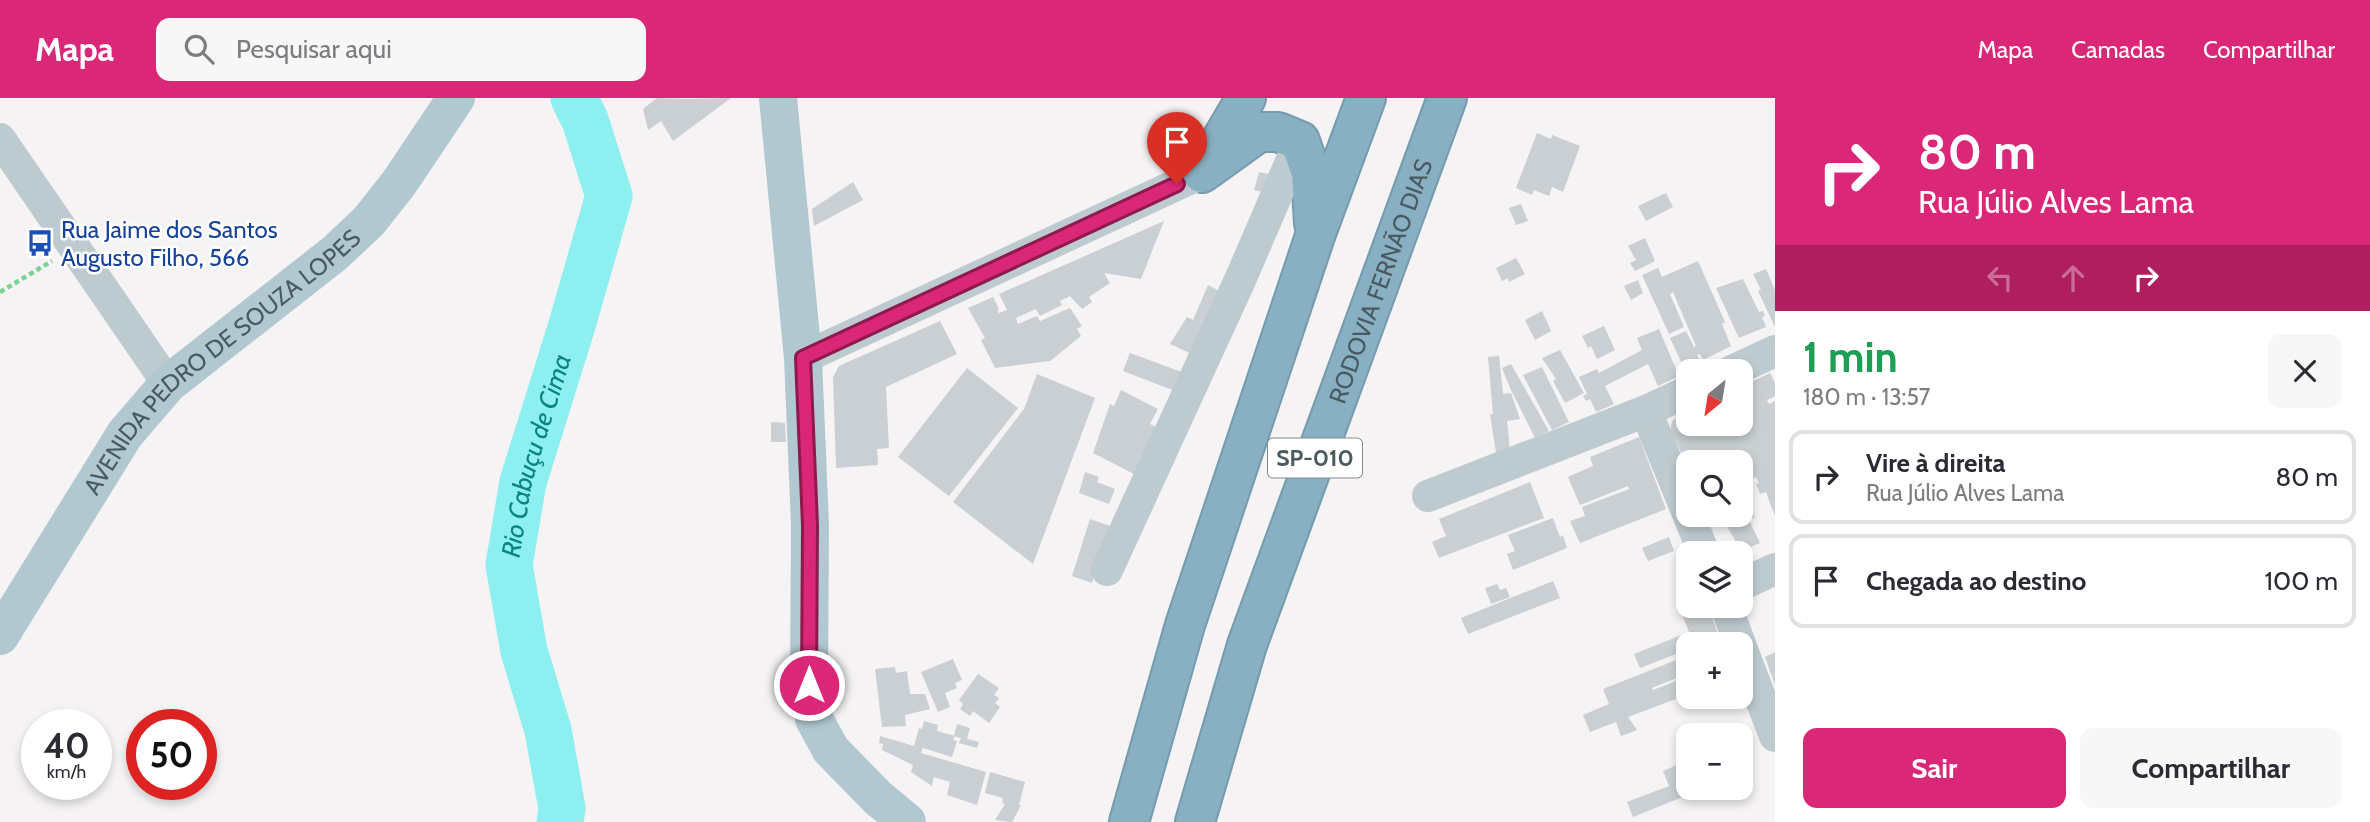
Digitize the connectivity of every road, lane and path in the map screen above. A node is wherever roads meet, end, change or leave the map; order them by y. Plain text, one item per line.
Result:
1 (778, 98) edge
2 (1246, 98) edge
3 (1366, 98) edge
4 (1447, 98) edge
5 (452, 100) edge
6 (0, 139) edge
7 (1300, 141) junction
8 (1202, 173) junction
9 (1315, 236) junction
10 (74, 248) junction
11 (0, 292) edge
12 (1775, 351) edge
13 (803, 358) junction
14 (1754, 361) edge
15 (168, 384) junction
16 (1676, 397) edge
17 (1646, 411) junction
18 (1428, 496) dead end
19 (1699, 541) edge
20 (1775, 569) edge
21 (1107, 570) dead end
22 (1753, 579) edge
23 (0, 636) edge
24 (1753, 677) edge
25 (1775, 736) edge
26 (907, 822) edge
27 (1129, 822) edge
28 (1195, 822) edge

1 - 13 main road
2 - 8 highway
3 - 9 highway, SP-010
4 - 28 highway, RODOVIA FERNÃO DIAS / SP-010
5 - 15 main road, AVENIDA PEDRO DE SOUZA LOPES
6 - 10 street
7 - 8 highway
7 - 9 highway
7 - 21 street
8 - 13 street
9 - 27 highway, SP-010
10 - 11 path
10 - 15 street
12 - 14 street
13 - 26 main road
15 - 23 main road, AVENIDA PEDRO DE SOUZA LOPES
16 - 17 street
17 - 18 street
17 - 19 street
20 - 22 street
24 - 25 street

